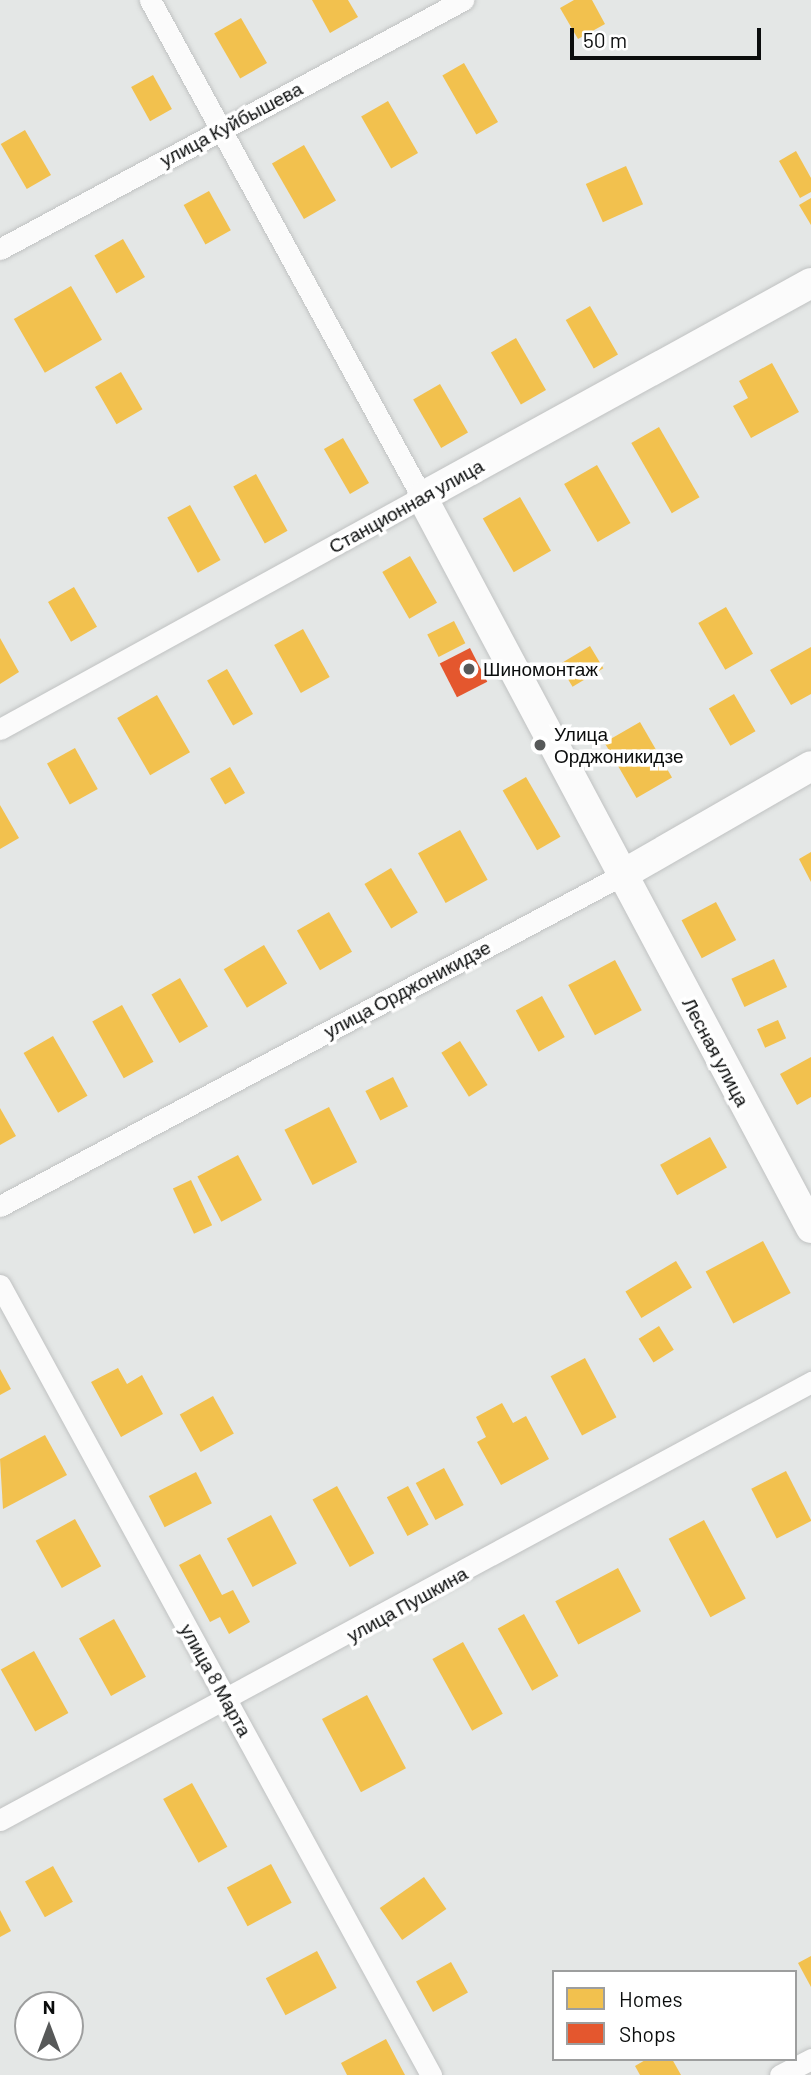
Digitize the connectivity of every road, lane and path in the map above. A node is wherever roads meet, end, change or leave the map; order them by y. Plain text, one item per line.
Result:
1 (150, 0) edge
2 (463, 0) edge
3 (220, 129) junction
4 (0, 249) edge
5 (807, 295) edge
6 (422, 497) junction
7 (0, 729) edge
8 (811, 766) edge
9 (620, 876) junction
10 (0, 1206) edge
11 (811, 1228) edge
12 (0, 1285) edge
13 (811, 1382) edge
14 (228, 1703) junction
15 (0, 1820) edge
16 (811, 2059) edge
17 (431, 2075) edge
18 (780, 2075) edge

1 - 3 street
2 - 3 street, улица Куйбышева
3 - 4 street, улица Куйбышева
3 - 6 street
5 - 6 main road, Станционная улица
6 - 7 street, Станционная улица
6 - 9 main road, Лесная улица
8 - 9 main road, улица Орджоникидзе
9 - 10 street, улица Орджоникидзе
9 - 11 main road, Лесная улица
12 - 14 street, улица 8 Марта
13 - 14 street, улица Пушкина
14 - 15 street, улица Пушкина
14 - 17 street, улица 8 Марта
16 - 18 street

